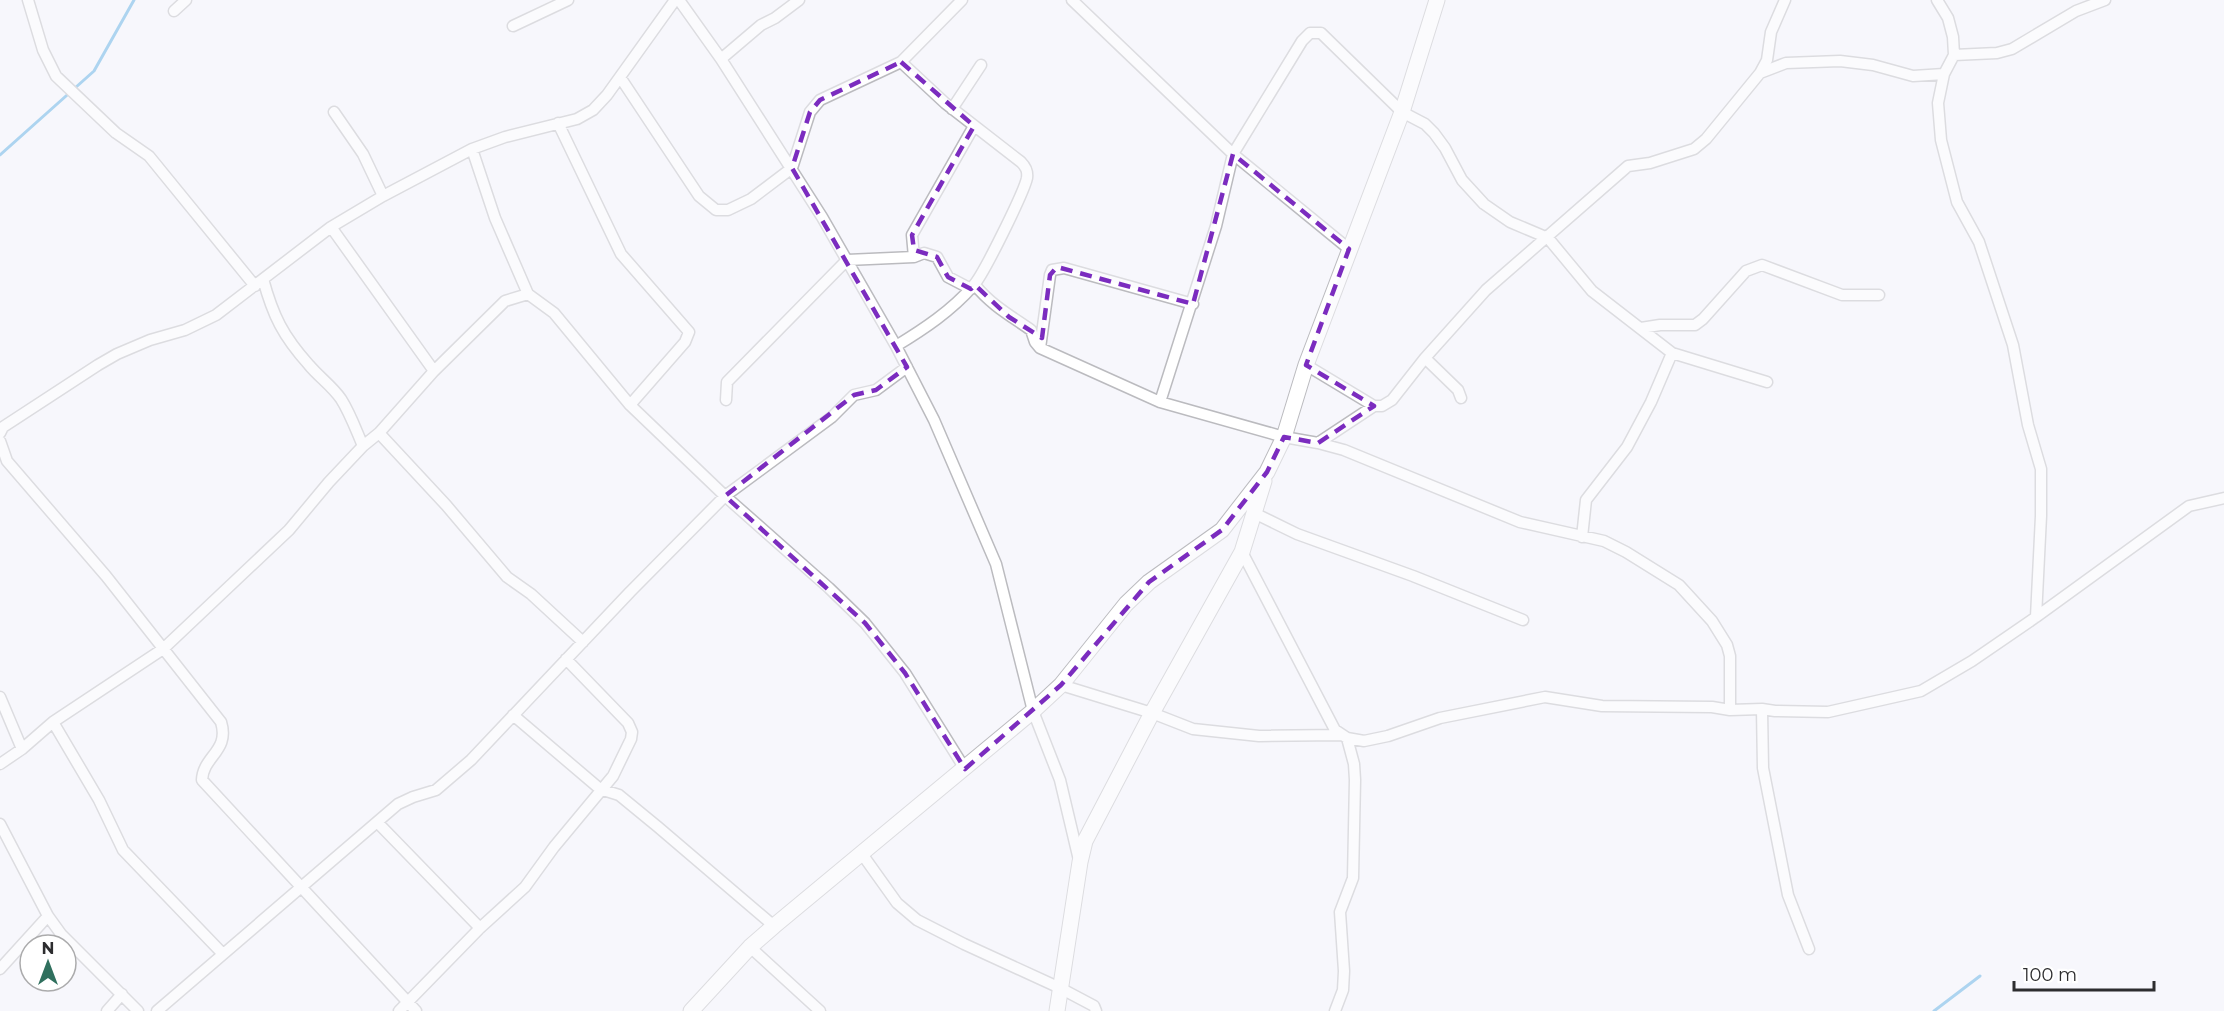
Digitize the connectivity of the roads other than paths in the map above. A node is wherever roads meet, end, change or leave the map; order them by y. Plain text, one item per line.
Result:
1 (28, 0) edge
2 (186, 0) edge
3 (568, 0) edge
4 (677, 0) edge
5 (800, 0) edge
6 (962, 0) edge
7 (1072, 0) edge
8 (1437, 0) edge
9 (1785, 0) edge
10 (1937, 0) edge
11 (2105, 0) edge
12 (174, 11) dead end
13 (513, 26) dead end
14 (1954, 55) junction
15 (721, 59) junction
16 (901, 62) junction
17 (981, 65) dead end
18 (1760, 73) junction
19 (1944, 74) junction
20 (620, 77) junction
21 (952, 109) junction
22 (334, 112) dead end
23 (1402, 112) junction
24 (558, 123) junction
25 (975, 126) junction
26 (472, 149) junction
27 (1233, 154) junction
28 (792, 168) junction
29 (383, 196) junction
30 (331, 227) junction
31 (1548, 238) junction
32 (1349, 249) junction
33 (914, 257) junction
34 (847, 260) junction
35 (259, 282) junction
36 (973, 287) junction
37 (528, 294) junction
38 (1880, 296) dead end
39 (1193, 304) junction
40 (1641, 328) junction
41 (897, 346) junction
42 (1040, 348) junction
43 (1672, 353) junction
44 (1425, 358) junction
45 (1306, 365) junction
46 (907, 367) junction
47 (434, 371) junction
48 (1767, 382) dead end
49 (1461, 398) dead end
50 (726, 400) dead end
51 (1160, 402) junction
52 (630, 405) junction
53 (1374, 406) junction
54 (0, 433) edge
55 (379, 433) junction
56 (1284, 437) junction
57 (0, 441) edge
58 (1318, 443) junction
59 (363, 446) junction
60 (3, 464) edge
61 (1267, 472) junction
62 (725, 496) junction
63 (2224, 498) edge
64 (1254, 513) junction
65 (1582, 537) junction
66 (1242, 552) junction
67 (2036, 617) junction
68 (1523, 621) dead end
69 (583, 642) junction
70 (163, 649) junction
71 (566, 659) junction
72 (1060, 685) junction
73 (0, 696) edge
74 (1762, 709) junction
75 (1033, 711) junction
76 (1730, 711) junction
77 (1152, 713) junction
78 (513, 715) junction
79 (53, 722) junction
80 (1344, 737) junction
81 (22, 749) junction
82 (0, 764) edge
83 (965, 769) junction
84 (600, 789) junction
85 (377, 822) junction
86 (0, 824) edge
87 (862, 854) junction
88 (1080, 862) junction
89 (302, 889) junction
90 (48, 916) junction
91 (774, 926) junction
92 (480, 928) junction
93 (750, 948) junction
94 (1809, 949) dead end
95 (222, 954) junction
96 (0, 969) edge
97 (1060, 988) junction
98 (122, 994) junction
99 (403, 1007) edge
100 (107, 1011) edge
101 (138, 1011) edge
102 (157, 1011) edge
103 (416, 1011) edge
104 (691, 1011) edge
105 (820, 1011) edge
106 (1057, 1011) edge
107 (1095, 1011) edge
108 (1335, 1011) edge

1 - 35 street
2 - 12 street
3 - 13 street
4 - 15 street
4 - 20 street
5 - 15 street
6 - 16 street
7 - 27 street
8 - 23 street
9 - 18 street
10 - 14 street
11 - 14 street
14 - 19 street
15 - 28 street
16 - 21 street
16 - 28 street
17 - 21 street
18 - 19 street
18 - 31 street
19 - 67 street
20 - 24 street
20 - 28 street
21 - 25 street
22 - 29 street
23 - 27 street
23 - 31 street
23 - 32 street
24 - 26 street
24 - 52 street
25 - 33 street
25 - 36 street
26 - 29 street
26 - 37 street
27 - 32 street
27 - 39 street
28 - 34 street
29 - 30 street
30 - 35 street
30 - 47 street
31 - 40 street
31 - 44 street
32 - 45 street
33 - 34 street
33 - 36 street
34 - 41 street
34 - 50 street
35 - 54 street
35 - 59 street
36 - 41 street
36 - 42 street
37 - 47 street
37 - 52 street
38 - 40 street
39 - 42 street
39 - 51 street
40 - 43 street
41 - 46 street
42 - 51 street
43 - 48 street
43 - 65 street
44 - 49 street
44 - 53 street
45 - 53 street
45 - 56 street
46 - 62 street
46 - 75 street
47 - 55 street
51 - 56 street
52 - 62 street
53 - 58 street
55 - 59 street
55 - 69 street
56 - 58 street
56 - 61 street
57 - 60 street
58 - 65 street
59 - 70 street
60 - 70 street
61 - 64 street
61 - 72 street
62 - 69 street
62 - 83 street
63 - 67 street
64 - 66 street
64 - 68 street
65 - 76 street
66 - 77 street
66 - 80 street
67 - 74 street
69 - 71 street
70 - 79 street
70 - 89 street
71 - 78 street
71 - 84 street
72 - 75 street
72 - 77 street
73 - 81 street
74 - 76 street
74 - 94 street
75 - 83 street
75 - 88 street
76 - 80 street
77 - 80 street
77 - 88 street
78 - 84 street
78 - 85 street
79 - 81 street
79 - 95 street
80 - 108 street
81 - 82 street
83 - 87 street
84 - 91 street
84 - 92 street
85 - 89 street
85 - 92 street
86 - 90 street
87 - 91 street
87 - 97 street
88 - 97 street
89 - 95 street
89 - 99 street
90 - 96 street
90 - 98 street
91 - 93 street
92 - 99 street
93 - 104 street
93 - 105 street
95 - 102 street
97 - 106 street
97 - 107 street
98 - 100 street
98 - 101 street
99 - 103 street

